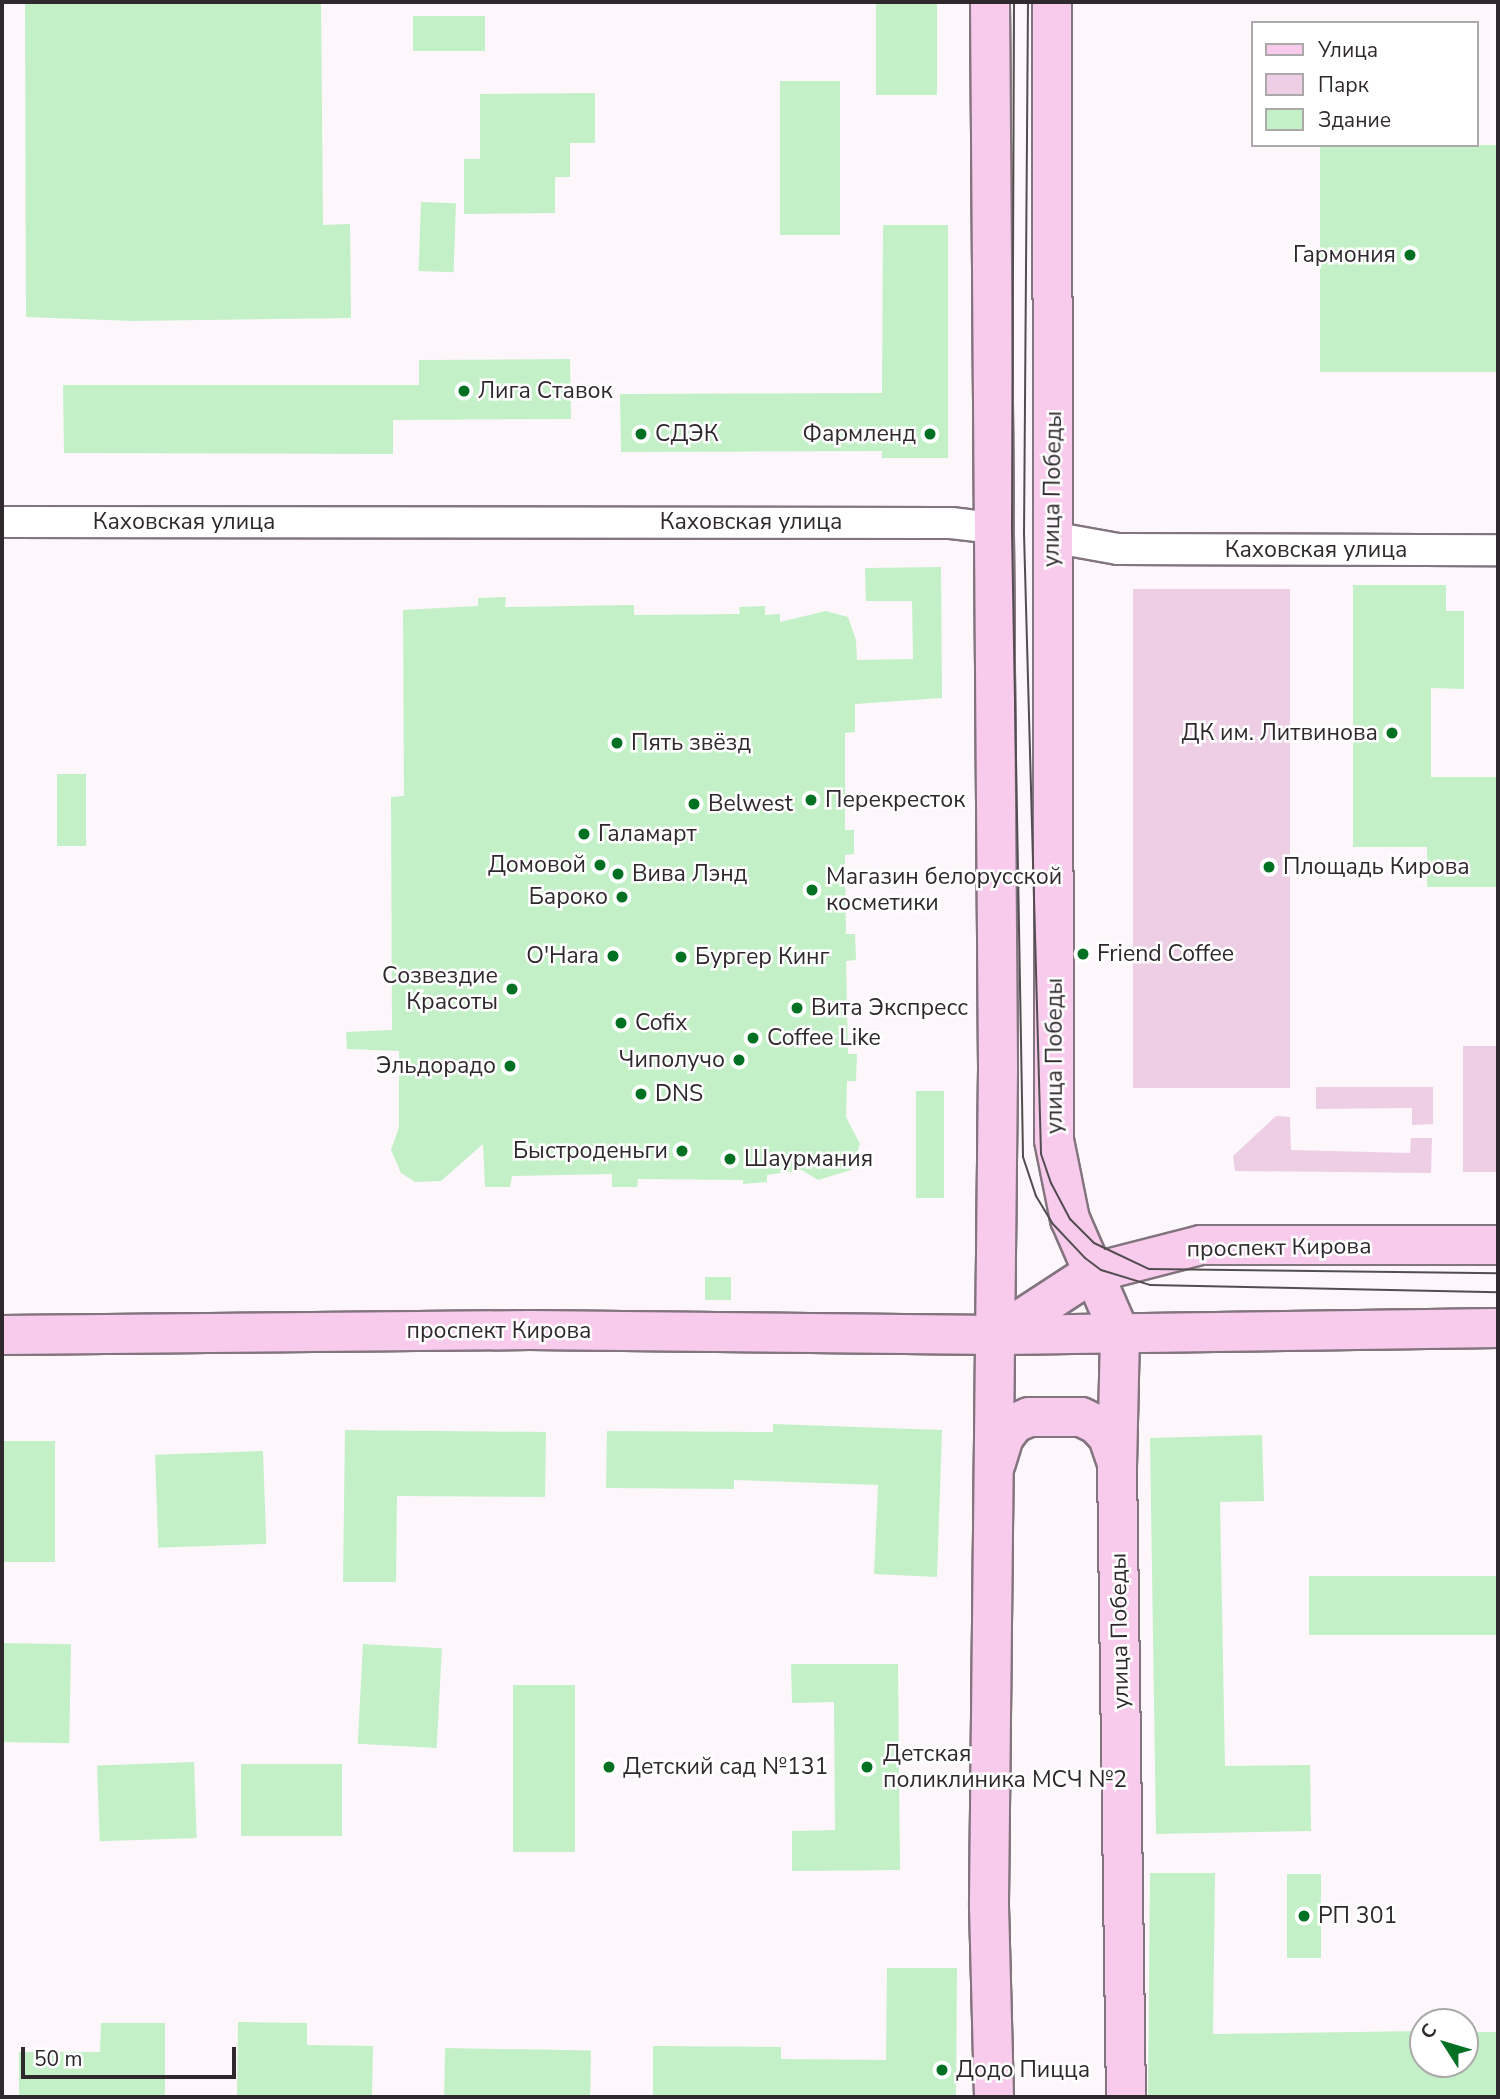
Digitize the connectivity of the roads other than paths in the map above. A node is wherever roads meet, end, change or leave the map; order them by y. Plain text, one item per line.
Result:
1 (990, 2) edge
2 (1052, 2) edge
3 (2, 522) edge
4 (993, 528) junction
5 (1051, 537) junction
6 (1498, 551) edge
7 (1498, 1245) edge
8 (1092, 1273) junction
9 (1498, 1328) edge
10 (1120, 1334) junction
11 (2, 1335) edge
12 (997, 1335) junction
13 (1118, 1464) junction
14 (995, 1465) junction
15 (994, 2097) edge
16 (1126, 2097) edge

1 - 4 main road
2 - 5 main road, улица Победы
3 - 4 street, Каховская улица
4 - 5 main road, Каховская улица
4 - 12 main road
5 - 6 street, Каховская улица
5 - 8 main road, улица Победы
7 - 8 main road, проспект Кирова
8 - 10 main road, улица Победы
8 - 12 main road, проспект Кирова
9 - 10 main road, проспект Кирова
10 - 12 main road, проспект Кирова
10 - 13 main road, улица Победы
11 - 12 main road, проспект Кирова
12 - 14 main road
13 - 14 main road
13 - 16 main road, улица Победы
14 - 15 main road

